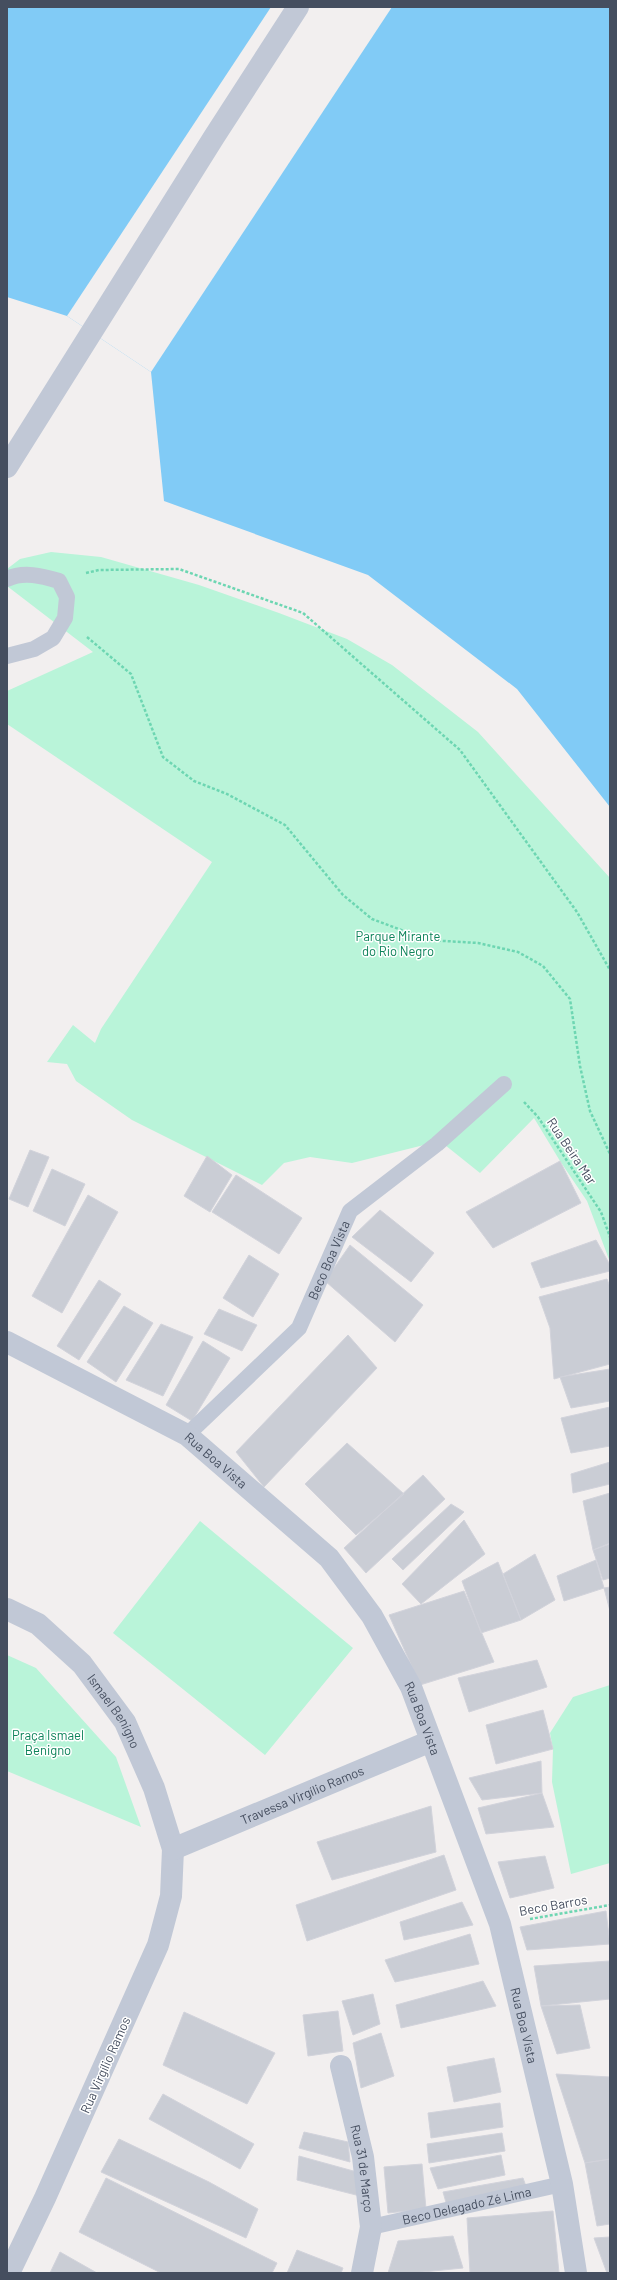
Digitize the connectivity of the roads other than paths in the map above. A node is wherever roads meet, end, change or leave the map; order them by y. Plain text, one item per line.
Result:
1 (298, 7) edge
2 (7, 467) edge
3 (7, 579) edge
4 (7, 656) edge
5 (504, 1084) road end
6 (7, 1342) edge
7 (187, 1435) junction
8 (7, 1609) edge
9 (430, 1741) junction
10 (173, 1849) junction
11 (341, 2066) dead end
12 (562, 2184) junction
13 (371, 2227) junction
14 (9, 2273) edge
15 (362, 2273) edge
16 (576, 2273) edge

1 - 2 street
3 - 4 lane
5 - 7 lane, Beco Boa Vista
6 - 7 street, Rua Boa Vista
7 - 9 street, Rua Boa Vista
8 - 10 street, Ismael Benigno
9 - 10 street, Travessa Virgílio Ramos
9 - 12 street, Rua Boa Vista
10 - 14 street, Rua Virgílio Ramos
11 - 13 street, Rua 31 de Março
12 - 13 lane, Beco Delegado Zé Lima
12 - 16 street, Rua Boa Vista
13 - 15 street, Rua 31 de Março

